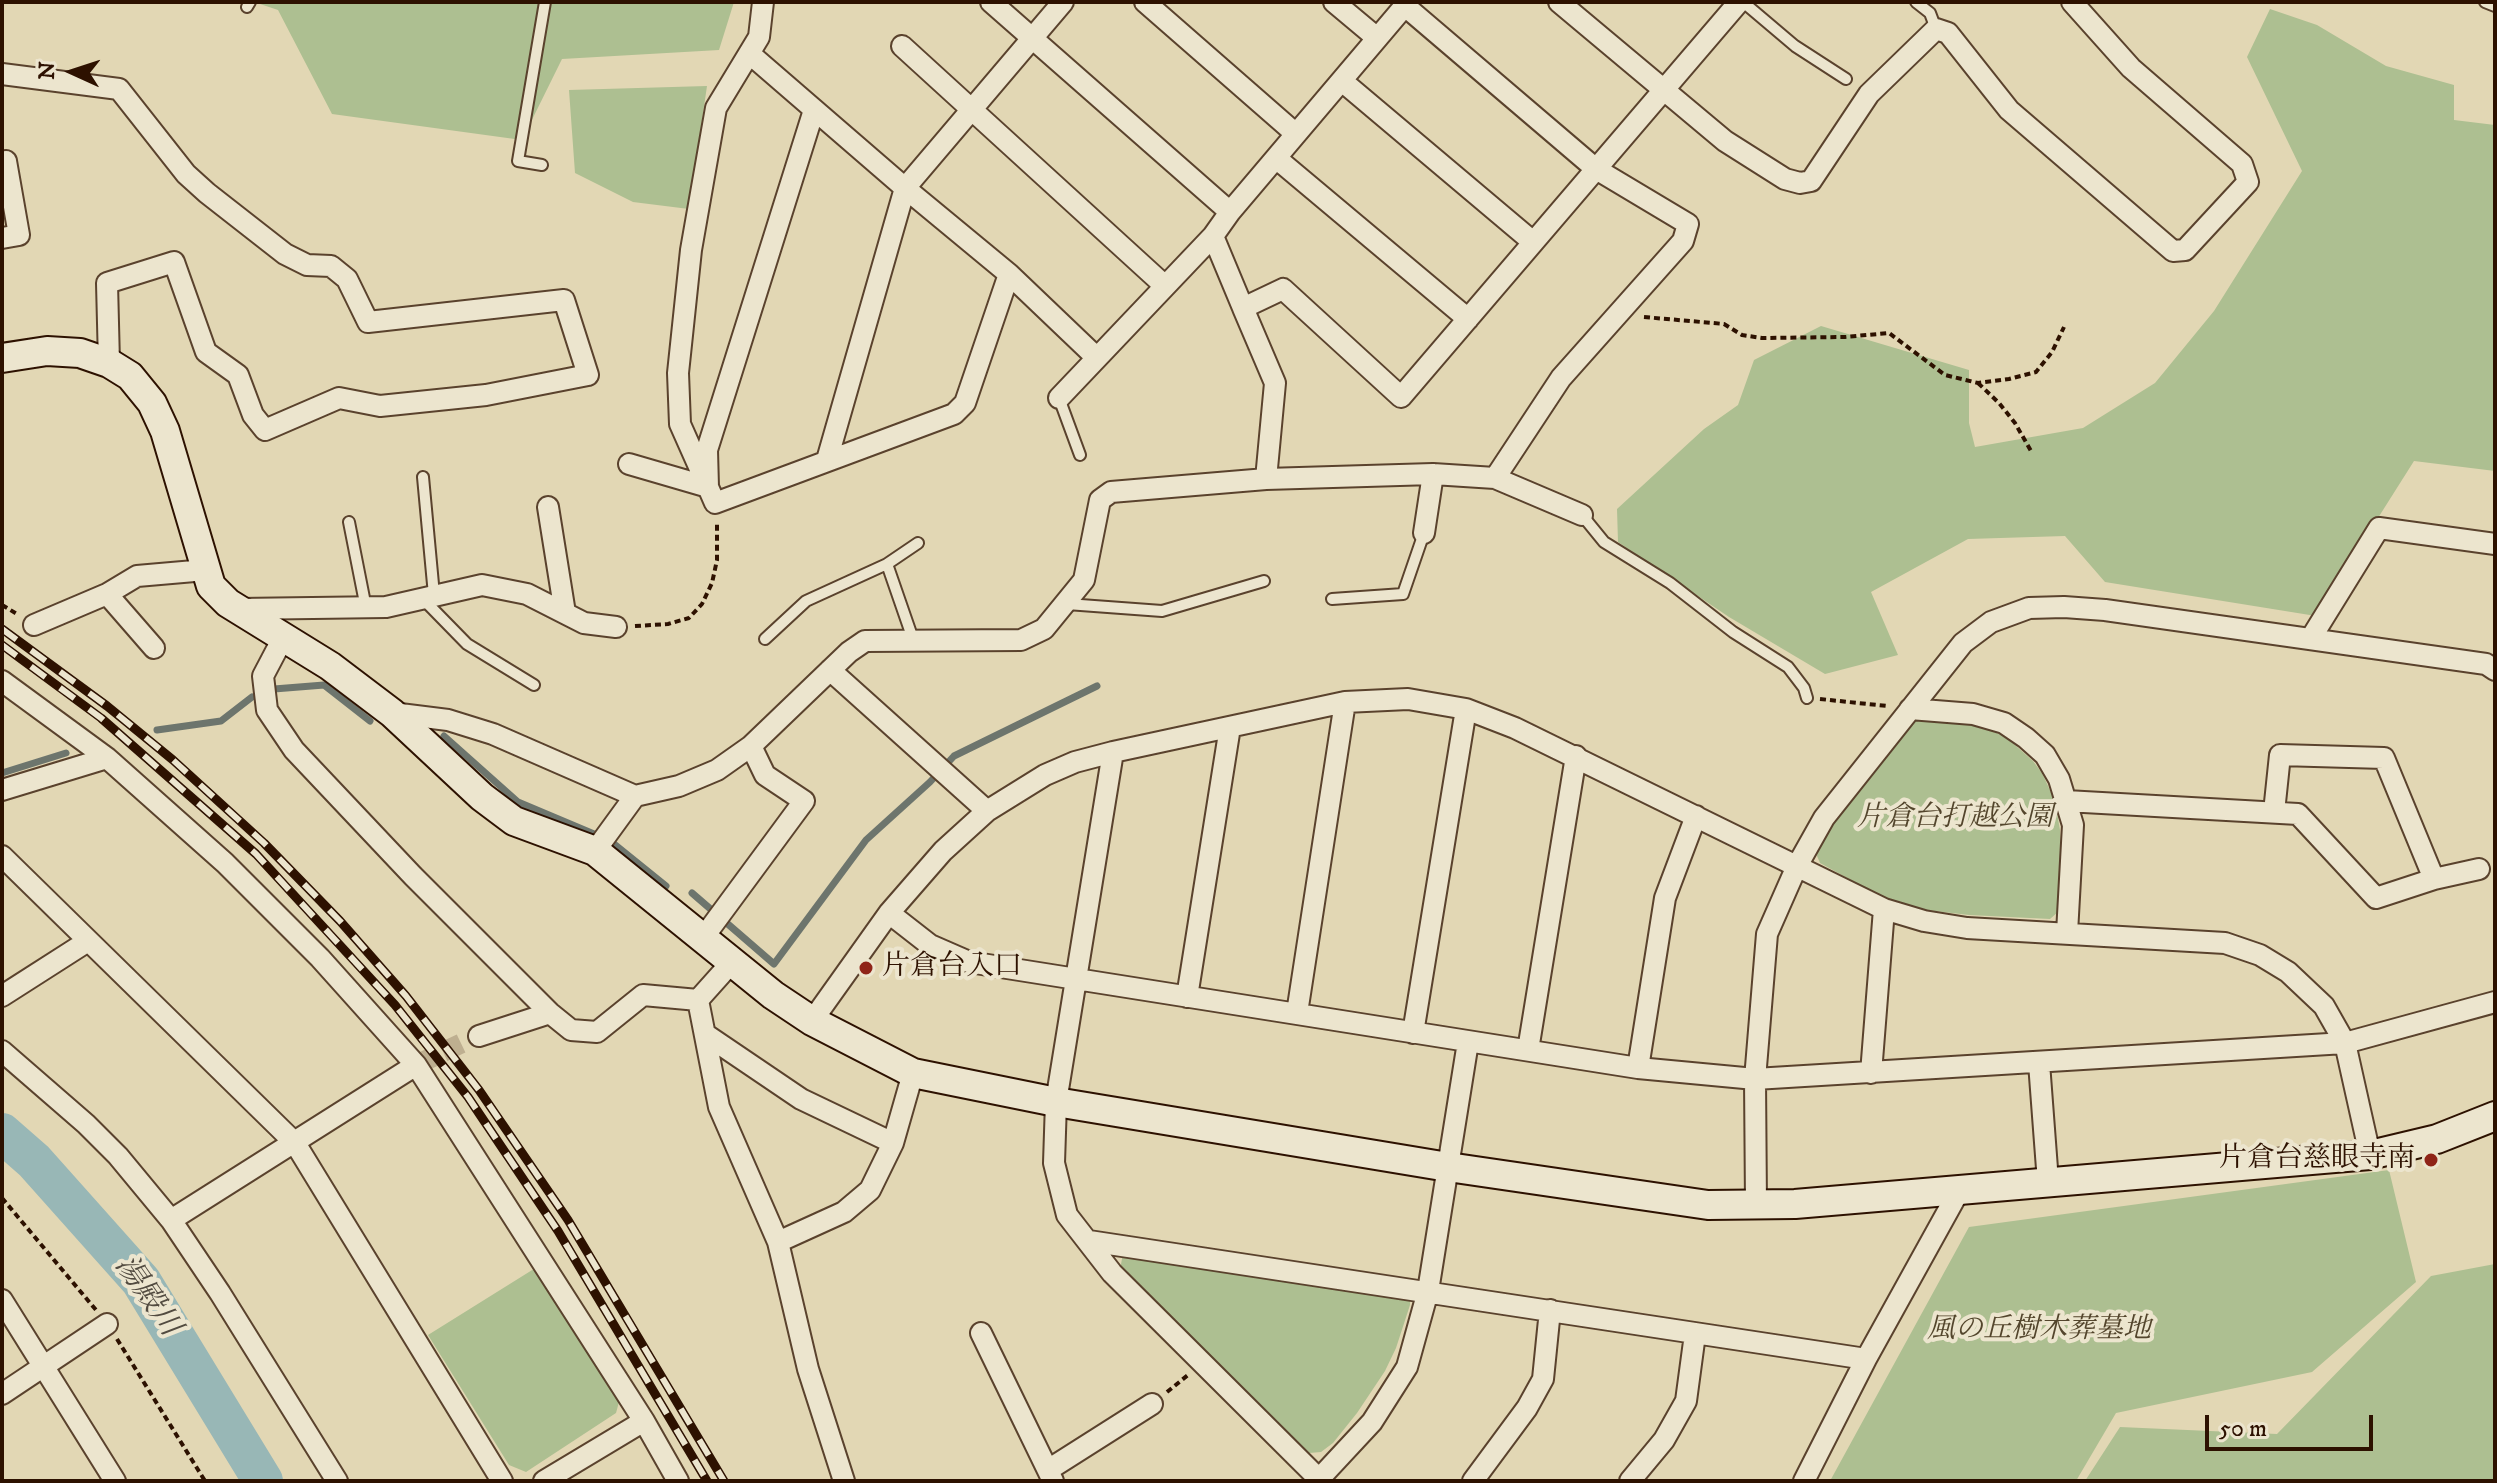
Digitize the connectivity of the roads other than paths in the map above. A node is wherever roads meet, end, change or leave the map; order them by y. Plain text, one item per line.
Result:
1 (545, 2) edge
2 (763, 2) edge
3 (991, 2) edge
4 (1063, 2) edge
5 (1145, 2) edge
6 (1334, 2) edge
7 (1559, 2) edge
8 (1741, 2) edge
9 (1916, 2) edge
10 (2072, 2) edge
11 (2485, 2) edge
12 (1407, 4) edge
13 (2495, 6) edge
14 (1936, 29) junction
15 (1377, 38) junction
16 (1032, 39) junction
17 (902, 46) dead end
18 (750, 54) junction
19 (2, 74) edge
20 (1342, 81) junction
21 (1859, 87) junction
22 (1664, 91) junction
23 (814, 110) junction
24 (971, 111) junction
25 (1296, 134) junction
26 (1276, 158) junction
27 (2, 162) edge
28 (542, 165) dead end
29 (1596, 169) junction
30 (905, 188) junction
31 (1230, 212) junction
32 (1213, 236) junction
33 (2, 238) edge
34 (1533, 242) junction
35 (1009, 274) junction
36 (1165, 286) junction
37 (1243, 308) junction
38 (1468, 319) junction
39 (2, 358) edge
40 (1097, 358) junction
41 (109, 363) junction
42 (1059, 398) joint
43 (1080, 455) dead end
44 (827, 460) junction
45 (629, 464) dead end
46 (1433, 474) junction
47 (423, 477) dead end
48 (1495, 478) junction
49 (1266, 479) junction
50 (712, 495) junction
51 (548, 507) dead end
52 (1582, 515) joint
53 (349, 522) dead end
54 (1424, 533) joint
55 (918, 543) dead end
56 (2495, 544) edge
57 (887, 564) junction
58 (206, 570) junction
59 (1264, 581) dead end
60 (107, 594) junction
61 (429, 597) junction
62 (1332, 599) dead end
63 (1063, 603) junction
64 (366, 608) junction
65 (239, 609) junction
66 (565, 613) junction
67 (34, 625) dead end
68 (616, 627) road end
69 (284, 636) junction
70 (2311, 638) junction
71 (765, 639) dead end
72 (914, 642) junction
73 (154, 648) dead end
74 (830, 670) junction
75 (2495, 670) edge
76 (2, 681) edge
77 (534, 685) dead end
78 (1807, 698) road end
79 (1345, 702) junction
80 (1466, 709) junction
81 (1910, 709) junction
82 (392, 713) junction
83 (1230, 727) junction
84 (751, 746) junction
85 (1113, 752) junction
86 (1576, 756) junction
87 (107, 758) junction
88 (2, 790) edge
89 (635, 796) junction
90 (2066, 801) junction
91 (987, 811) junction
92 (2274, 812) junction
93 (1696, 816) junction
94 (595, 851) junction
95 (2, 856) edge
96 (2488, 865) edge
97 (1797, 866) junction
98 (2434, 879) junction
99 (1884, 909) junction
100 (889, 913) junction
101 (707, 932) junction
102 (2067, 933) junction
103 (88, 941) junction
104 (732, 962) junction
105 (1075, 977) junction
106 (2, 996) edge
107 (1187, 997) junction
108 (698, 1000) junction
109 (2495, 1002) edge
110 (550, 1013) junction
111 (1297, 1013) junction
112 (812, 1021) junction
113 (1413, 1033) junction
114 (705, 1034) junction
115 (479, 1036) tunnel mouth
116 (1468, 1042) junction
117 (2345, 1043) junction
118 (1528, 1050) junction
119 (2, 1051) edge
120 (2039, 1063) junction
121 (416, 1065) junction
122 (1638, 1068) junction
123 (913, 1073) junction
124 (1871, 1073) junction
125 (1755, 1079) junction
126 (1056, 1102) junction
127 (2495, 1116) edge
128 (295, 1143) junction
129 (893, 1143) junction
130 (2370, 1155) junction
131 (1448, 1167) junction
132 (2048, 1182) junction
133 (1959, 1191) junction
134 (1756, 1205) junction
135 (171, 1220) junction
136 (1089, 1241) junction
137 (778, 1242) junction
138 (1428, 1291) junction
139 (2, 1300) edge
140 (1550, 1310) junction
141 (107, 1324) dead end
142 (981, 1333) dead end
143 (1695, 1334) junction
144 (1866, 1359) junction
145 (43, 1367) junction
146 (2, 1394) edge
147 (1152, 1404) road end
148 (644, 1421) junction
149 (1050, 1475) edge
150 (1320, 1480) edge
151 (115, 1481) edge
152 (337, 1481) edge
153 (502, 1481) edge
154 (544, 1481) edge
155 (678, 1481) edge
156 (844, 1481) edge
157 (1473, 1481) edge
158 (1630, 1481) edge
159 (1804, 1481) edge

1 - 28 lane
2 - 18 street
3 - 16 street
4 - 16 street
5 - 25 street
6 - 15 street
7 - 22 street
8 - 21 lane
8 - 22 street
9 - 14 lane
10 - 14 street
11 - 13 lane
12 - 15 street
12 - 29 street
14 - 21 street
15 - 20 street
16 - 24 street
16 - 31 street
17 - 24 street
18 - 23 street
18 - 50 street
19 - 41 street
20 - 25 street
20 - 34 street
21 - 22 street
22 - 29 street
23 - 30 street
23 - 50 street
24 - 30 street
24 - 36 street
25 - 26 street
26 - 31 street
26 - 38 street
27 - 33 street
29 - 34 street
29 - 48 street
30 - 35 street
30 - 44 street
31 - 32 street
32 - 36 street
32 - 37 street
34 - 38 street
35 - 40 street
35 - 44 street
36 - 40 street
37 - 38 street
37 - 49 street
39 - 41 street
40 - 42 street
41 - 58 street
42 - 43 lane
44 - 50 street
45 - 50 street
46 - 48 street
46 - 49 street
46 - 54 street
47 - 61 lane
48 - 52 street
49 - 63 street
51 - 66 street
52 - 78 lane
53 - 64 lane
54 - 62 lane
55 - 57 lane
56 - 70 street
57 - 71 lane
57 - 72 lane
58 - 60 street
58 - 65 street
59 - 63 lane
60 - 67 street
60 - 73 street
61 - 64 street
61 - 66 street
61 - 77 lane
63 - 72 street
64 - 65 street
65 - 69 street
66 - 68 street
69 - 82 street
69 - 110 street
70 - 75 street
70 - 81 street
72 - 74 street
74 - 84 street
74 - 91 street
76 - 87 street
79 - 80 street
79 - 83 street
79 - 111 street
80 - 86 street
80 - 113 street
81 - 90 street
81 - 97 street
82 - 89 street
82 - 94 street
83 - 85 street
83 - 107 street
84 - 89 street
84 - 101 street
85 - 91 street
85 - 105 street
86 - 93 street
86 - 118 street
87 - 88 street
87 - 121 street
89 - 94 street
90 - 92 street
90 - 102 street
91 - 100 street
92 - 98 street
92 - 98 street
93 - 97 street
93 - 122 street
94 - 101 street
95 - 103 street
96 - 98 street
97 - 99 street
97 - 125 street
99 - 102 street
99 - 124 street
100 - 105 street
100 - 112 street
101 - 104 street
102 - 117 street
103 - 106 street
103 - 128 street
104 - 108 street
104 - 112 street
105 - 107 street
105 - 126 street
107 - 111 street
108 - 110 street
108 - 114 street
109 - 117 street
110 - 115 street
111 - 113 street
112 - 123 street
113 - 116 street
114 - 129 street
114 - 137 street
116 - 118 street
116 - 131 street
117 - 120 street
117 - 130 street
118 - 122 street
119 - 135 street
120 - 124 street
120 - 132 street
121 - 128 street
121 - 148 street
122 - 125 street
123 - 126 street
123 - 129 street
124 - 125 street
125 - 134 street
126 - 131 street
126 - 136 street
127 - 130 street
128 - 135 street
128 - 153 street
129 - 137 street
130 - 132 street
131 - 134 street
131 - 138 street
132 - 133 street
133 - 134 street
133 - 144 street
135 - 152 street
136 - 138 street
136 - 150 street
137 - 156 street
138 - 140 street
138 - 150 street
139 - 145 street
140 - 143 street
140 - 157 street
141 - 145 street
142 - 149 street
143 - 144 street
143 - 158 street
144 - 159 street
145 - 146 street
145 - 151 street
147 - 149 street
148 - 154 street
148 - 155 street

